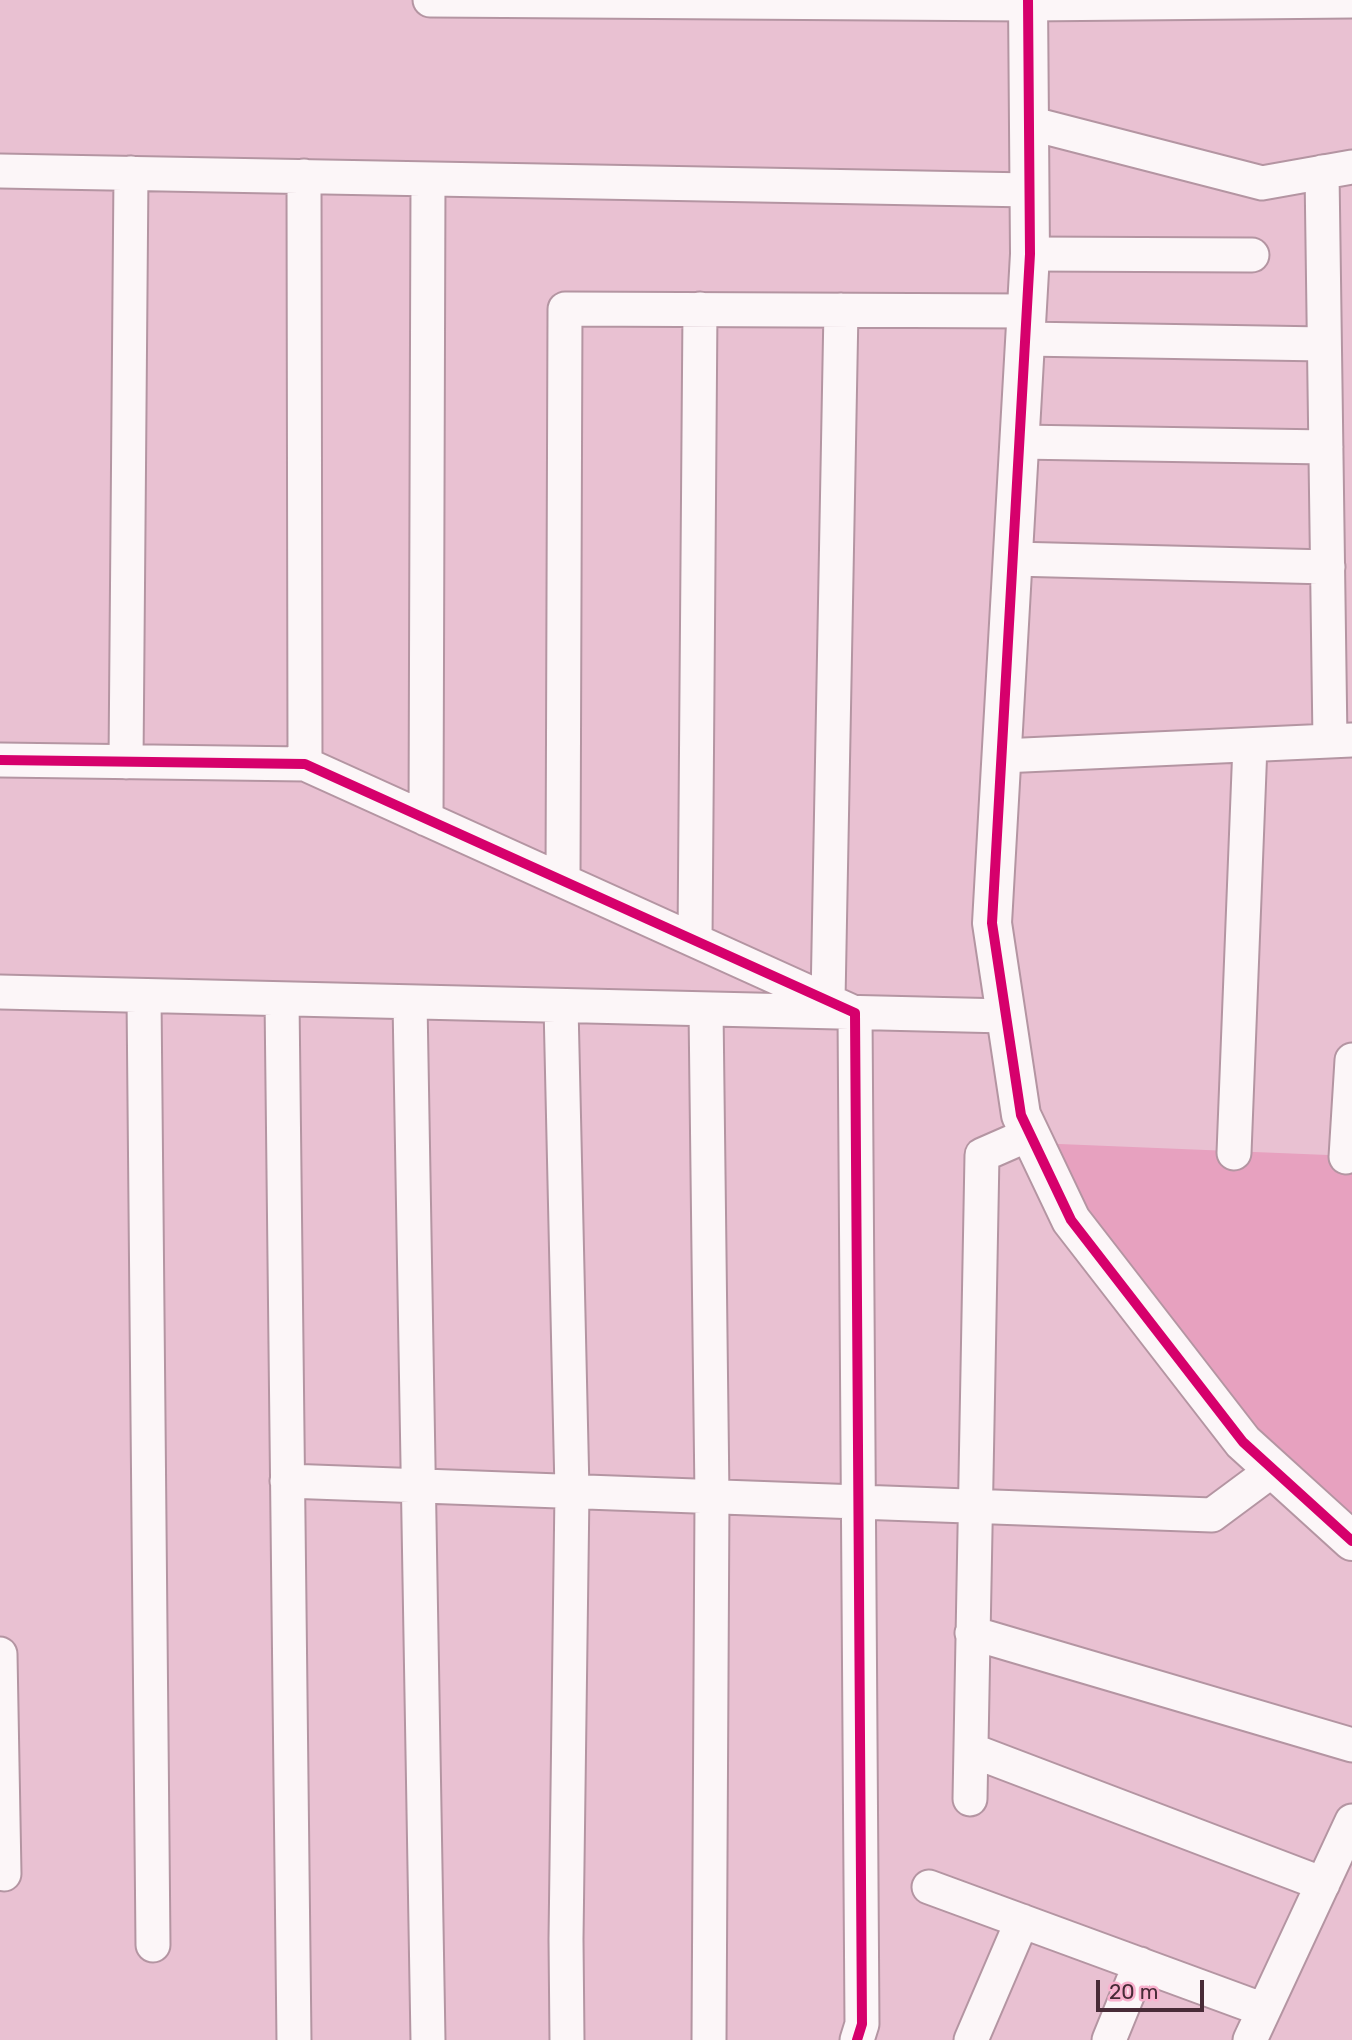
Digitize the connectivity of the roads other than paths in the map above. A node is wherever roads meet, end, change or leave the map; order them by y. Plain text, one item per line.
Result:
1 (430, 0) edge
2 (1352, 1) edge
3 (1028, 2) edge
4 (1029, 123) junction
5 (1337, 170) edge
6 (0, 171) edge
7 (131, 173) junction
8 (304, 176) junction
9 (428, 179) junction
10 (1030, 190) junction
11 (1030, 254) junction
12 (1252, 255) dead end
13 (700, 309) junction
14 (841, 310) junction
15 (1026, 325) junction
16 (1324, 344) junction
17 (1019, 442) junction
18 (1326, 447) junction
19 (1013, 559) junction
20 (1328, 567) junction
21 (1341, 741) edge
22 (1250, 745) junction
23 (1002, 756) junction
24 (0, 760) edge
25 (126, 762) junction
26 (305, 764) junction
27 (426, 819) junction
28 (563, 880) junction
29 (695, 940) junction
30 (0, 992) edge
31 (144, 996) junction
32 (282, 999) junction
33 (410, 1002) junction
34 (561, 1006) junction
35 (841, 1006) junction
36 (706, 1009) junction
37 (1006, 1016) junction
38 (1352, 1060) edge
39 (1030, 1134) junction
40 (1234, 1153) dead end
41 (1346, 1157) dead end
42 (1273, 1469) junction
43 (287, 1481) junction
44 (418, 1486) junction
45 (572, 1491) junction
46 (712, 1497) junction
47 (858, 1502) junction
48 (975, 1506) junction
49 (1352, 1541) edge
50 (972, 1633) junction
51 (0, 1654) edge
52 (1352, 1745) edge
53 (971, 1750) junction
54 (970, 1799) dead end
55 (1352, 1821) edge
56 (4, 1874) dead end
57 (1322, 1884) junction
58 (929, 1887) dead end
59 (1022, 1921) junction
60 (153, 1945) dead end
61 (1140, 1965) junction
62 (1264, 2010) junction
63 (294, 2040) edge
64 (428, 2040) edge
65 (567, 2040) edge
66 (709, 2040) edge
67 (857, 2040) edge
68 (971, 2040) edge
69 (1109, 2040) edge
70 (1250, 2040) edge

1 - 3 street
2 - 3 street
3 - 4 street
4 - 5 street
4 - 10 street
5 - 16 street
6 - 7 street
7 - 8 street
7 - 25 street
8 - 9 street
8 - 26 street
9 - 10 street
9 - 27 street
10 - 11 street
11 - 12 street
11 - 15 street
13 - 14 street
13 - 28 street
13 - 29 street
14 - 15 street
14 - 35 street
15 - 16 street
15 - 17 street
16 - 18 street
17 - 18 street
17 - 19 street
18 - 20 street
19 - 20 street
19 - 23 street
20 - 21 street
21 - 22 street
22 - 23 street
22 - 40 street
23 - 37 street
24 - 25 street
25 - 26 street
26 - 27 street
27 - 28 street
28 - 29 street
29 - 35 street
30 - 31 street
31 - 32 street
31 - 60 street
32 - 33 street
32 - 43 street
33 - 34 street
33 - 44 street
34 - 36 street
34 - 45 street
35 - 36 street
35 - 37 street
35 - 47 street
36 - 46 street
37 - 39 street
38 - 41 street
39 - 42 street
39 - 48 street
42 - 48 street
42 - 49 street
43 - 44 street
43 - 63 street
44 - 45 street
44 - 64 street
45 - 46 street
45 - 65 street
46 - 47 street
46 - 66 street
47 - 48 street
47 - 67 street
48 - 50 street
50 - 52 street
50 - 53 street
51 - 56 street
53 - 54 street
53 - 57 street
55 - 57 street
57 - 62 street
58 - 59 street
59 - 61 street
59 - 68 street
61 - 62 street
61 - 69 street
62 - 70 street

